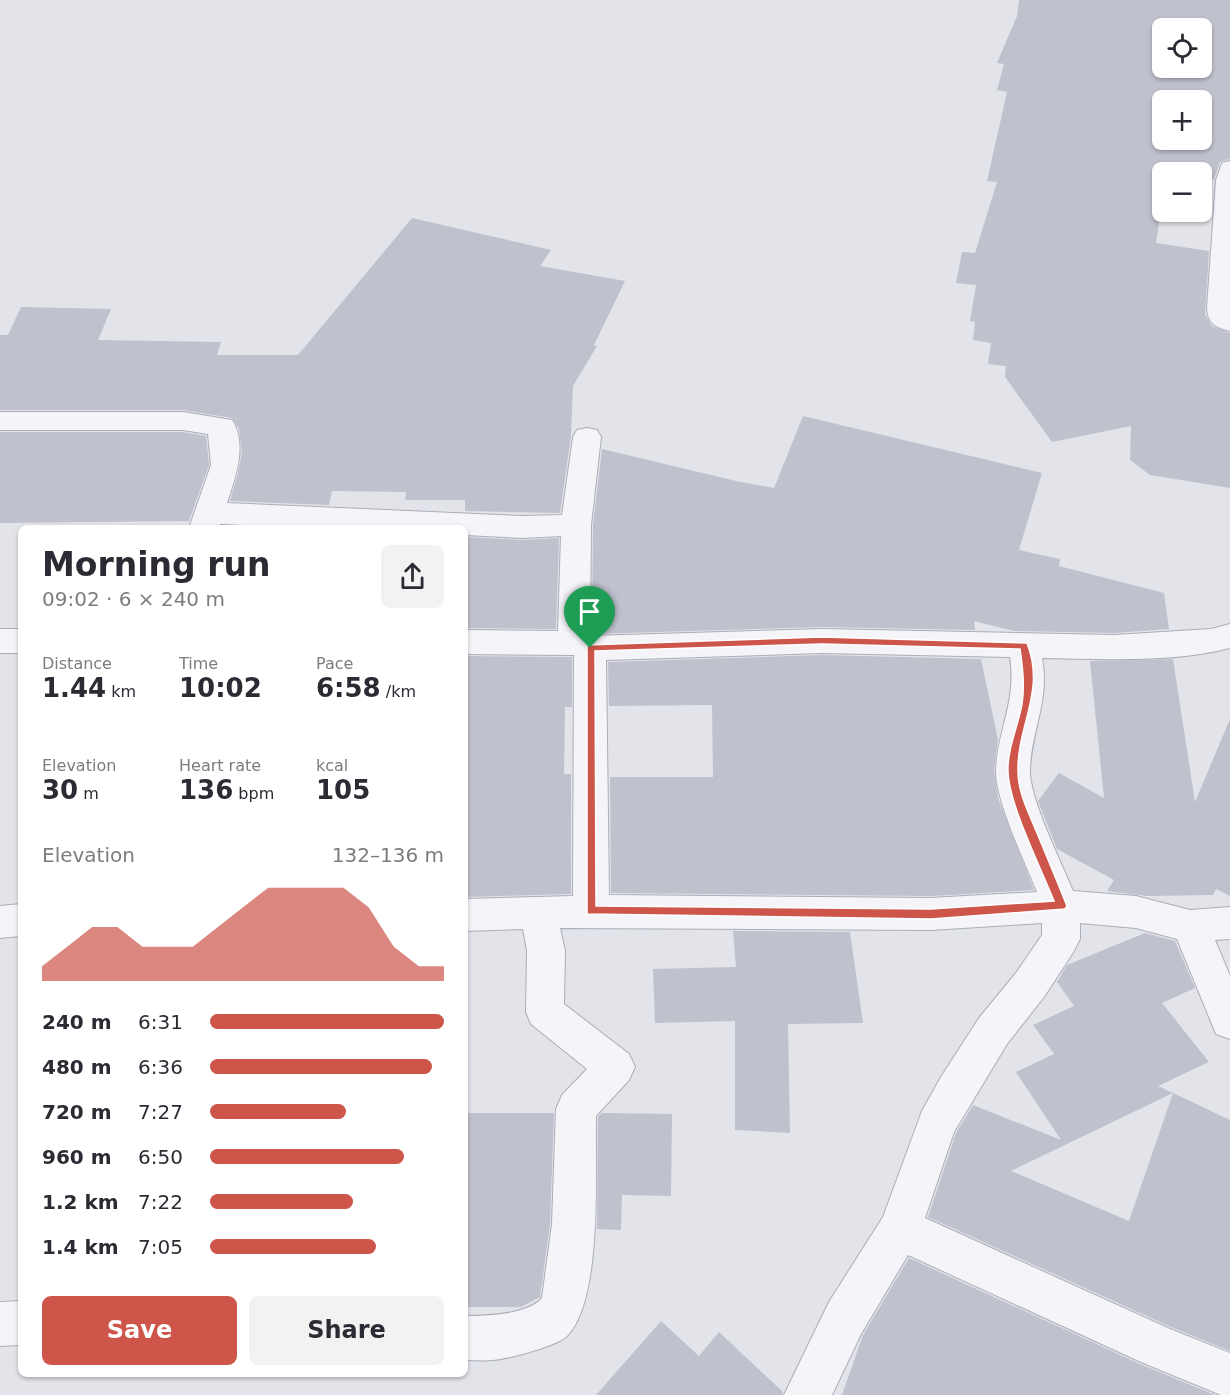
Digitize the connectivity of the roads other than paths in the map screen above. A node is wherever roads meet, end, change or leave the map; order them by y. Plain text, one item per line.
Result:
1 (1228, 184) edge
2 (1230, 323) edge
3 (0, 421) edge
4 (587, 437) dead end
5 (207, 521) edge
6 (417, 525) edge
7 (576, 525) junction
8 (468, 526) edge
9 (1230, 636) edge
10 (18, 641) edge
11 (0, 642) edge
12 (468, 642) edge
13 (582, 645) junction
14 (1024, 646) junction
15 (1061, 906) junction
16 (591, 911) junction
17 (539, 912) junction
18 (468, 915) edge
19 (18, 920) edge
20 (0, 922) edge
21 (1230, 923) edge
22 (1190, 926) junction
23 (1230, 1020) edge
24 (900, 1229) junction
25 (18, 1323) edge
26 (0, 1324) edge
27 (468, 1338) edge
28 (1230, 1376) edge
29 (807, 1395) edge

1 - 2 street
3 - 5 street
4 - 7 street
5 - 6 street
7 - 8 street
7 - 13 street
9 - 14 street
10 - 11 street
12 - 13 street
13 - 14 street
13 - 16 street
14 - 15 street
15 - 16 street
15 - 22 street
15 - 24 street
16 - 17 street
17 - 18 street
17 - 27 street
19 - 20 street
21 - 22 street
22 - 23 street
24 - 28 street
24 - 29 street
25 - 26 street

